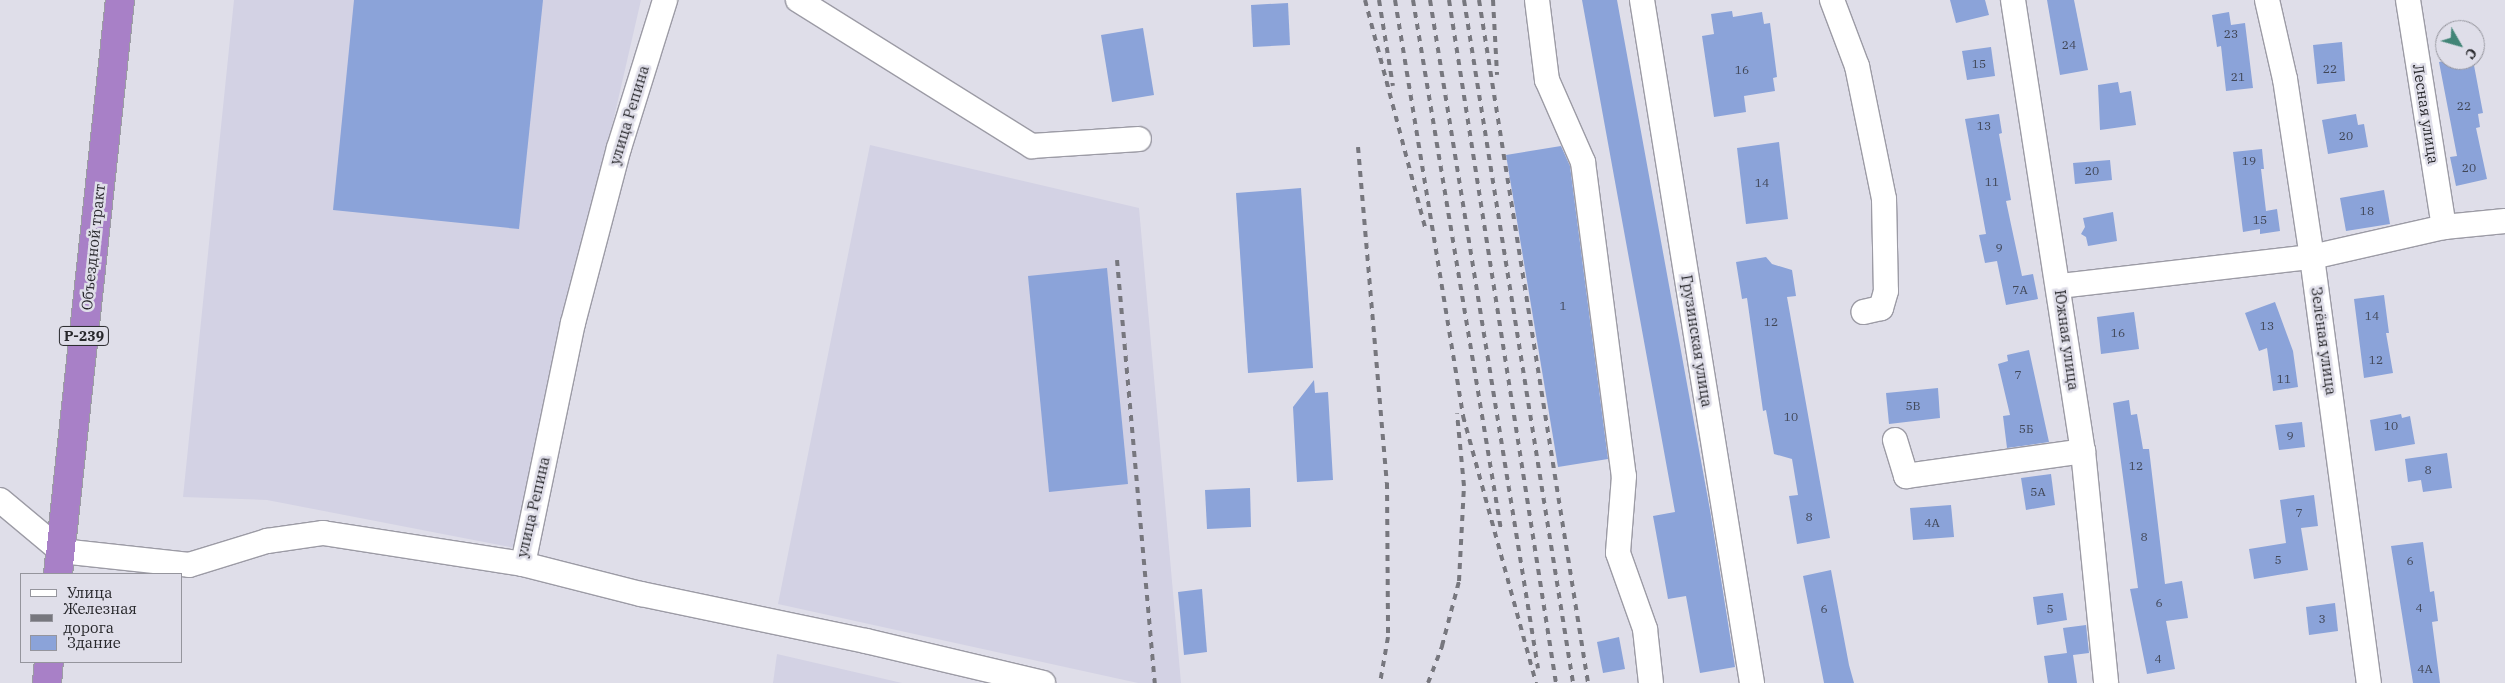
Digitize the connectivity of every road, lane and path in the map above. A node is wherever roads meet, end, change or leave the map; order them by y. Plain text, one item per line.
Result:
1 (120, 0) edge
2 (664, 0) edge
3 (798, 0) edge
4 (1537, 0) edge
5 (1642, 0) edge
6 (1832, 0) edge
7 (2013, 0) edge
8 (2267, 0) edge
9 (2408, 0) edge
10 (1139, 139) dead end
11 (2505, 221) edge
12 (2444, 227) junction
13 (2312, 257) junction
14 (2060, 286) junction
15 (1863, 312) dead end
16 (1895, 440) dead end
17 (2083, 451) junction
18 (0, 500) edge
19 (59, 563) edge
20 (523, 564) junction
21 (49, 663) edge
22 (47, 683) edge
23 (1043, 683) edge
24 (1651, 683) edge
25 (1752, 683) edge
26 (2106, 683) edge
27 (2369, 683) edge

1 - 19 highway, Объездной тракт / Р-239
2 - 20 street, улица Репина
3 - 10 street
4 - 24 street
5 - 25 street, Грузинская улица
6 - 15 street
7 - 14 street, Южная улица
8 - 13 street, Зелёная улица
9 - 12 street, Лесная улица
11 - 12 street
12 - 13 street
13 - 14 street
13 - 27 street, Зелёная улица
14 - 17 street, Южная улица
16 - 17 street
17 - 26 street, Южная улица
18 - 19 street
19 - 20 street, улица Репина
20 - 23 street
21 - 22 highway

